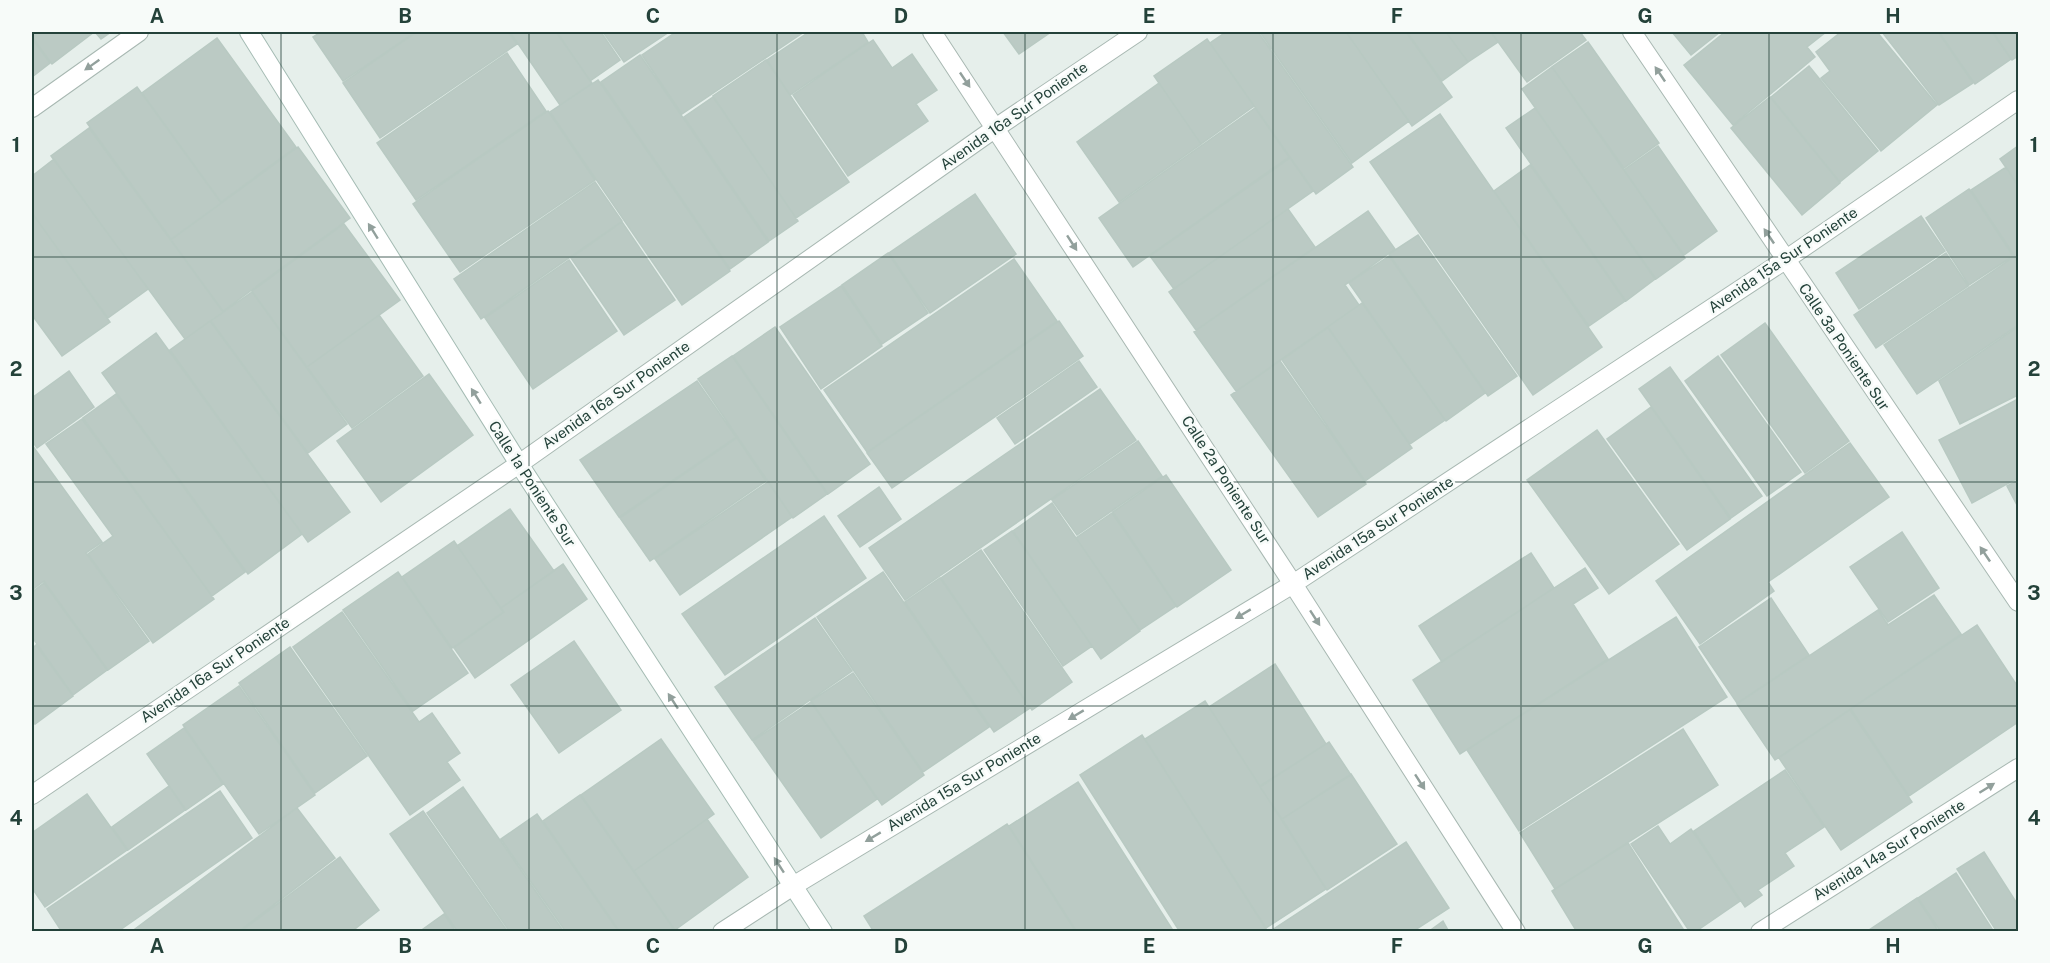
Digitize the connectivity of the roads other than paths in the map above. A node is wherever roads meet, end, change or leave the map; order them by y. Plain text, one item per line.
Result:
1 (139, 32) edge
2 (249, 32) edge
3 (932, 32) edge
4 (1138, 32) edge
5 (1632, 32) edge
6 (2019, 100) edge
7 (32, 108) edge
8 (997, 127) junction
9 (1785, 260) junction
10 (519, 464) junction
11 (1293, 584) junction
12 (2019, 602) edge
13 (2019, 768) edge
14 (32, 795) edge
15 (793, 886) junction
16 (722, 932) edge
17 (823, 932) edge
18 (1516, 932) edge
19 (1760, 932) edge

1 -> 7 street
10 -> 2 street, Calle 1a Poniente Sur
3 -> 8 street, Calle 2a Poniente Sur
4 - 8 street, Avenida 16a Sur Poniente
9 -> 5 street, Calle 3a Poniente Sur
6 - 9 street, Avenida 15a Sur Poniente
8 - 10 street, Avenida 16a Sur Poniente
8 -> 11 street, Calle 2a Poniente Sur
9 - 11 street, Avenida 15a Sur Poniente
12 -> 9 street, Calle 3a Poniente Sur
10 - 14 street, Avenida 16a Sur Poniente
15 -> 10 street, Calle 1a Poniente Sur
11 -> 15 street, Avenida 15a Sur Poniente
11 -> 18 street, Calle 2a Poniente Sur
19 -> 13 street, Avenida 14a Sur Poniente
15 - 16 street, Avenida 15a Sur Poniente
15 - 17 street, Calle 1a Poniente Sur

